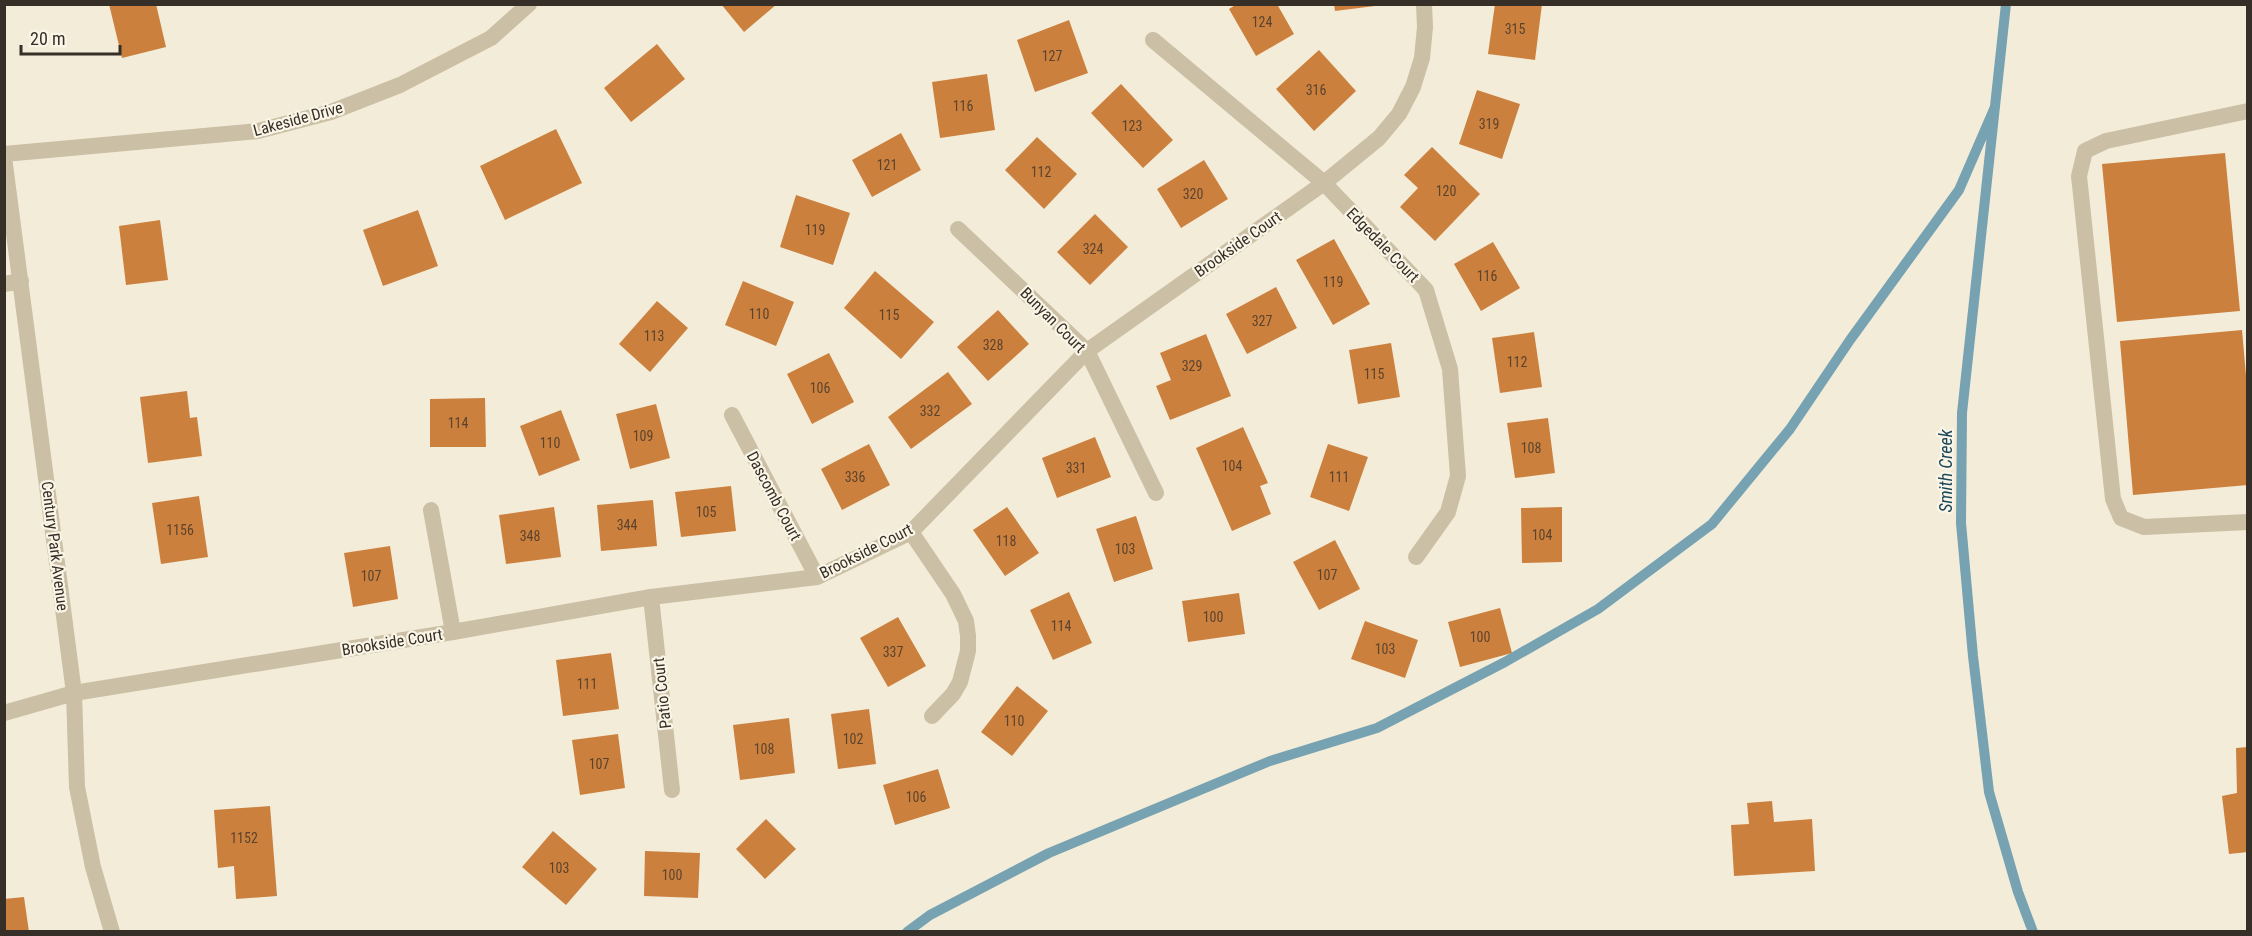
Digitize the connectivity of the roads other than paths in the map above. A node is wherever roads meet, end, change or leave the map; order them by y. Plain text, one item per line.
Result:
1 (529, 4) edge
2 (1424, 4) edge
3 (1153, 40) dead end
4 (2247, 111) edge
5 (4, 156) edge
6 (1324, 183) junction
7 (958, 229) dead end
8 (13, 283) edge
9 (1087, 351) junction
10 (732, 415) dead end
11 (1156, 493) dead end
12 (431, 510) dead end
13 (2247, 522) edge
14 (911, 532) junction
15 (1416, 557) dead end
16 (817, 577) junction
17 (651, 597) junction
18 (453, 632) junction
19 (74, 693) junction
20 (4, 713) edge
21 (932, 716) dead end
22 (672, 790) dead end
23 (112, 932) edge

1 - 5 street, Lakeside Drive
2 - 6 street, Brookside Court
3 - 6 street, Edgedale Court
4 - 13 street
5 - 8 street, Century Park Avenue
6 - 9 street, Brookside Court
6 - 15 street, Edgedale Court
7 - 9 street, Bunyan Court
8 - 19 street, Century Park Avenue
9 - 11 street, Bunyan Court
9 - 14 street, Brookside Court
10 - 16 street, Dascomb Court
12 - 18 street
14 - 16 street, Brookside Court
14 - 21 street
16 - 17 street, Brookside Court
17 - 18 street, Brookside Court
17 - 22 street, Patio Court
18 - 19 street, Brookside Court
19 - 20 street, Brookside Court
19 - 23 street, Century Park Avenue

